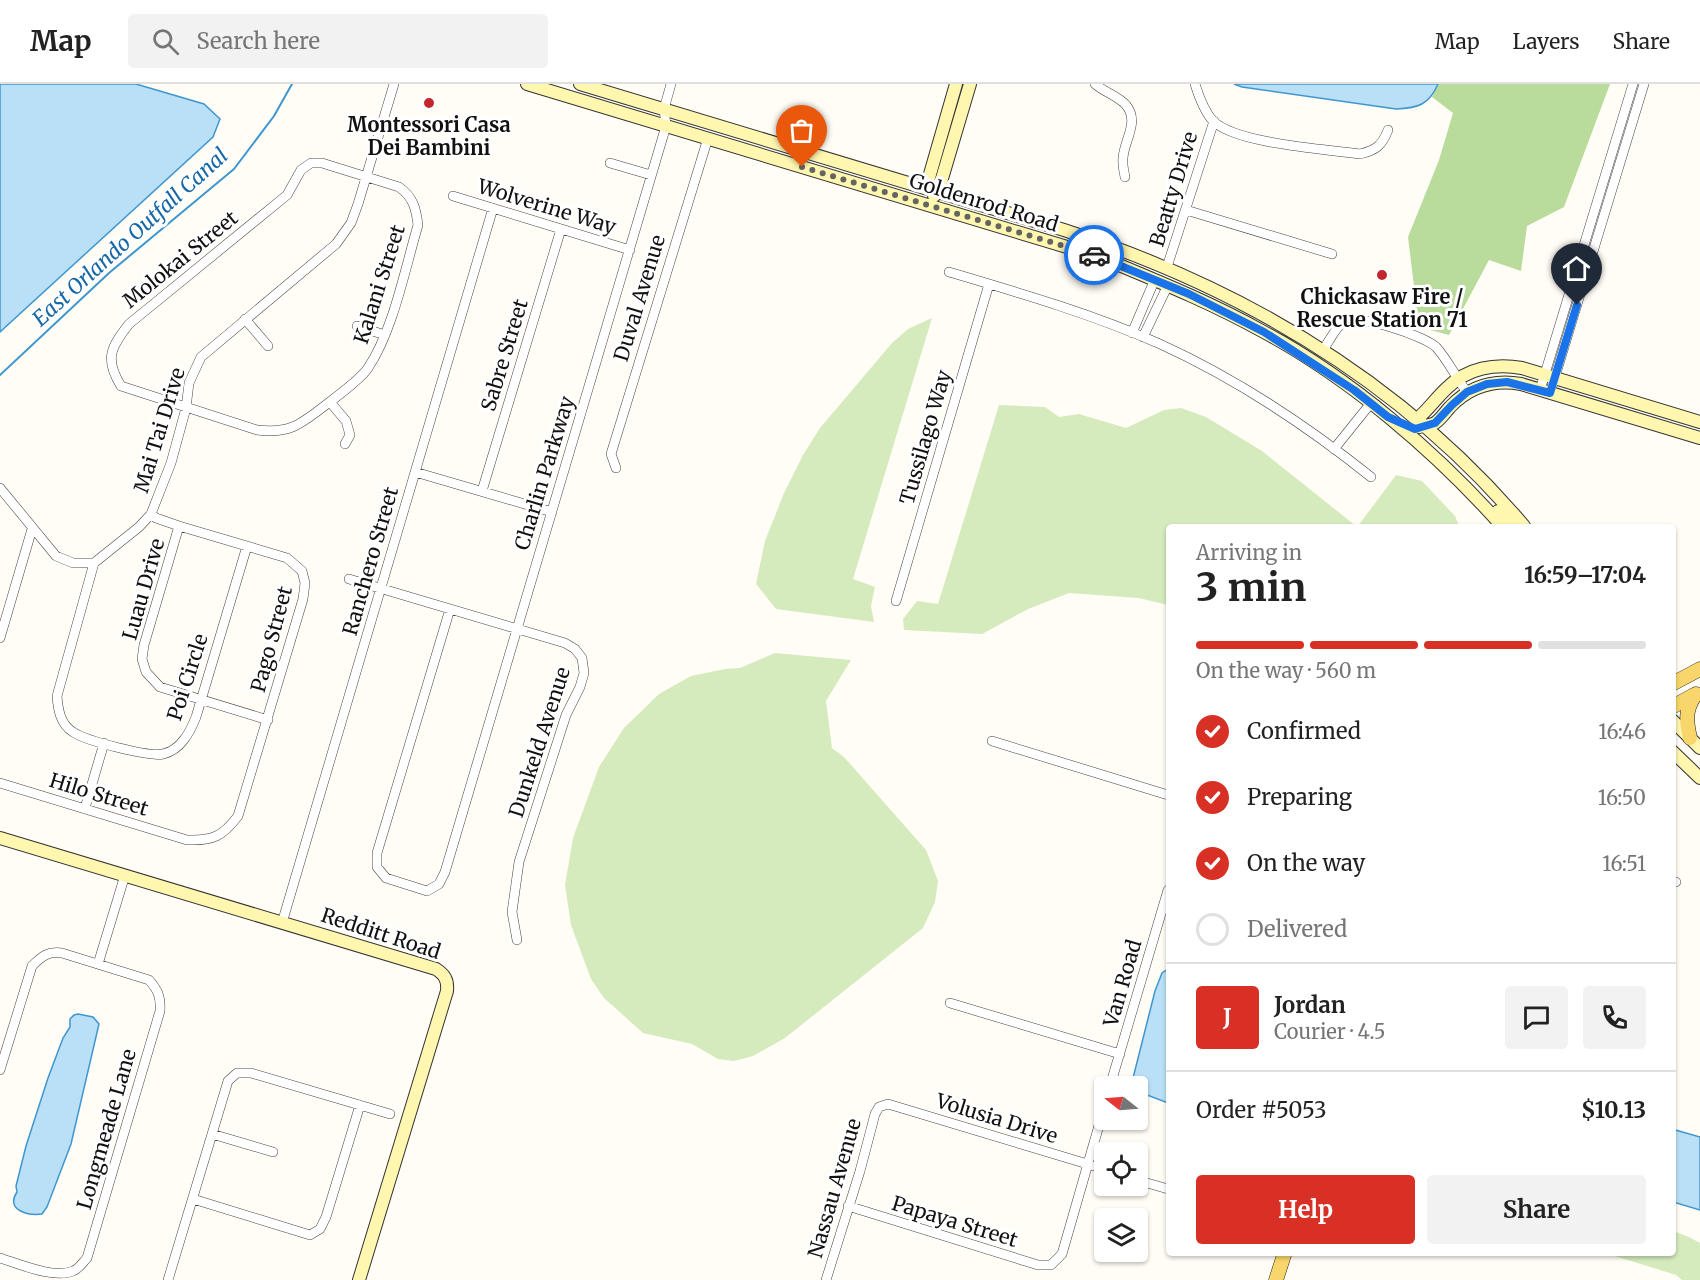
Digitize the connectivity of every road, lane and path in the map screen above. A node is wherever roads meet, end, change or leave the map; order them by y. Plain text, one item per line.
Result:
1 (394, 84) edge
2 (527, 84) edge
3 (580, 84) edge
4 (671, 84) edge
5 (956, 84) edge
6 (970, 84) edge
7 (1095, 84) edge
8 (1195, 84) edge
9 (1633, 84) edge
10 (1644, 84) edge
11 (664, 109) junction
12 (1214, 121) junction
13 (666, 126) junction
14 (1388, 130) dead end
15 (708, 138) junction
16 (610, 163) dead end
17 (651, 175) junction
18 (366, 177) junction
19 (1125, 177) dead end
20 (926, 188) junction
21 (938, 192) junction
22 (453, 196) dead end
23 (897, 196) junction
24 (928, 205) junction
25 (493, 208) junction
26 (1186, 210) junction
27 (561, 229) junction
28 (1064, 230) junction
29 (630, 250) junction
30 (1332, 254) dead end
31 (1167, 267) junction
32 (949, 272) dead end
33 (1155, 279) junction
34 (989, 284) junction
35 (1168, 285) junction
36 (1142, 311) junction
37 (1153, 316) junction
38 (245, 319) junction
39 (357, 326) dead end
40 (1132, 333) junction
41 (385, 335) junction
42 (1143, 337) junction
43 (268, 346) dead end
44 (1323, 350) junction
45 (1550, 377) junction
46 (1456, 379) junction
47 (1545, 391) junction
48 (1467, 392) junction
49 (330, 402) junction
50 (1371, 403) junction
51 (186, 408) junction
52 (1388, 417) junction
53 (1420, 422) junction
54 (1700, 422) edge
55 (1700, 438) edge
56 (345, 444) dead end
57 (1334, 449) junction
58 (616, 468) dead end
59 (415, 472) junction
60 (1371, 477) dead end
61 (0, 488) edge
62 (1468, 489) junction
63 (482, 491) junction
64 (552, 512) junction
65 (151, 514) junction
66 (1500, 524) edge
67 (1510, 524) edge
68 (1522, 524) edge
69 (179, 526) junction
70 (32, 528) junction
71 (247, 546) junction
72 (94, 563) junction
73 (349, 579) dead end
74 (381, 589) junction
75 (896, 601) dead end
76 (450, 609) junction
77 (517, 629) junction
78 (0, 638) edge
79 (1700, 669) edge
80 (1676, 682) edge
81 (1698, 693) edge
82 (201, 699) junction
83 (1676, 705) edge
84 (268, 720) junction
85 (1676, 724) edge
86 (992, 741) dead end
87 (104, 743) junction
88 (1695, 743) edge
89 (1676, 755) edge
90 (1700, 778) edge
91 (0, 783) edge
92 (1166, 794) edge
93 (85, 808) junction
94 (0, 838) edge
95 (188, 840) joint
96 (125, 875) junction
97 (1166, 897) edge
98 (282, 923) junction
99 (517, 940) dead end
100 (98, 964) junction
101 (950, 1003) dead end
102 (1120, 1054) junction
103 (0, 1070) edge
104 (1113, 1076) edge
105 (360, 1105) junction
106 (879, 1107) joint
107 (390, 1114) dead end
108 (1098, 1130) edge
109 (213, 1134) junction
110 (273, 1152) dead end
111 (1088, 1164) junction
112 (1094, 1166) edge
113 (1148, 1183) edge
114 (1166, 1188) edge
115 (193, 1199) junction
116 (848, 1206) junction
117 (1274, 1256) edge
118 (1284, 1256) edge
119 (1289, 1256) edge
120 (4, 1259) edge
121 (168, 1280) edge
122 (359, 1280) edge
123 (826, 1280) edge
124 (1267, 1280) edge
125 (1276, 1280) edge
126 (1282, 1280) edge

1 - 18 street, Mai Tai Drive
2 - 13 main road, Goldenrod Road
3 - 11 main road, Goldenrod Road
4 - 11 street, Charlin Parkway
5 - 20 main road
6 - 21 main road
7 - 19 street
8 - 12 street
9 - 45 street
10 - 45 street
11 - 13 street, Charlin Parkway
11 - 20 main road, Goldenrod Road
12 - 14 street
12 - 26 street, Beatty Drive
13 - 15 main road, Goldenrod Road
13 - 17 street, Charlin Parkway
15 - 23 main road, Goldenrod Road
15 - 58 street, Duval Avenue
16 - 17 street
17 - 29 street, Charlin Parkway
18 - 38 street, Mai Tai Drive
18 - 41 street, Kalani Street
18 - 51 street, Molokai Street
20 - 21 main road, Goldenrod Road
21 - 23 main road
21 - 28 main road, Goldenrod Road
22 - 25 street, Wolverine Way
23 - 24 main road, Goldenrod Road
24 - 28 main road
24 - 33 main road, Goldenrod Road
25 - 27 street, Wolverine Way
25 - 59 street, Ranchero Street
26 - 30 street
26 - 31 street, Beatty Drive
27 - 29 street, Wolverine Way
27 - 63 street, Sabre Street
28 - 31 main road, Goldenrod Road
29 - 64 street, Charlin Parkway
31 - 44 main road, Goldenrod Road
32 - 34 street
33 - 35 main road, Goldenrod Road
33 - 36 street
34 - 40 street
34 - 75 street, Tussilago Way
35 - 37 street
35 - 50 main road, Goldenrod Road
36 - 37 street
36 - 40 street
37 - 42 street
38 - 43 street
38 - 51 street, Mai Tai Drive
39 - 41 street
40 - 42 street
41 - 49 street, Kalani Street
42 - 57 street
44 - 46 street
44 - 53 main road, Goldenrod Road
45 - 46 main road
45 - 47 street
45 - 54 main road
46 - 48 street
46 - 53 main road
47 - 48 main road
47 - 55 main road
48 - 53 main road
49 - 51 street, Kalani Street
49 - 56 street
50 - 52 main road, Goldenrod Road
50 - 57 street
51 - 65 street, Mai Tai Drive
52 - 53 main road
52 - 62 main road, Goldenrod Road
53 - 68 main road, Goldenrod Road
57 - 60 street
59 - 63 street
59 - 74 street, Ranchero Street
61 - 70 street
62 - 66 main road, Goldenrod Road
62 - 67 main road
63 - 64 street
64 - 77 street, Charlin Parkway
65 - 69 street, Pago Street
65 - 72 street, Mai Tai Drive
69 - 71 street, Pago Street
69 - 82 street, Luau Drive
70 - 72 street
70 - 78 street
71 - 82 street, Poi Circle
71 - 84 street, Pago Street
72 - 87 street, Poi Circle
73 - 74 street, Dunkeld Avenue
74 - 76 street, Dunkeld Avenue
74 - 98 street, Ranchero Street
76 - 77 street, Dunkeld Avenue
76 - 77 street, Charlin Parkway
77 - 99 street, Dunkeld Avenue
79 - 80 main road
81 - 83 main road
81 - 88 main road
82 - 84 street, Luau Drive
82 - 87 street, Poi Circle
84 - 95 street, Pago Street
85 - 88 main road
86 - 92 street
87 - 93 street
89 - 90 main road
91 - 93 street, Hilo Street
93 - 95 street, Hilo Street
94 - 96 main road, Redditt Road
96 - 98 main road, Redditt Road
96 - 100 street
97 - 102 street, Van Road
98 - 122 main road, Redditt Road
100 - 103 street
100 - 120 street, Longmeade Lane
101 - 102 street
102 - 104 street, Van Road
105 - 107 street
105 - 109 street
105 - 115 street
106 - 111 street, Volusia Drive
106 - 116 street, Nassau Avenue
108 - 111 street
109 - 110 street
109 - 115 street
111 - 112 street, Volusia Drive
111 - 116 street, Papaya Street
113 - 114 street
115 - 121 street
116 - 123 street, Nassau Avenue
117 - 124 main road
118 - 125 main road
119 - 126 main road

